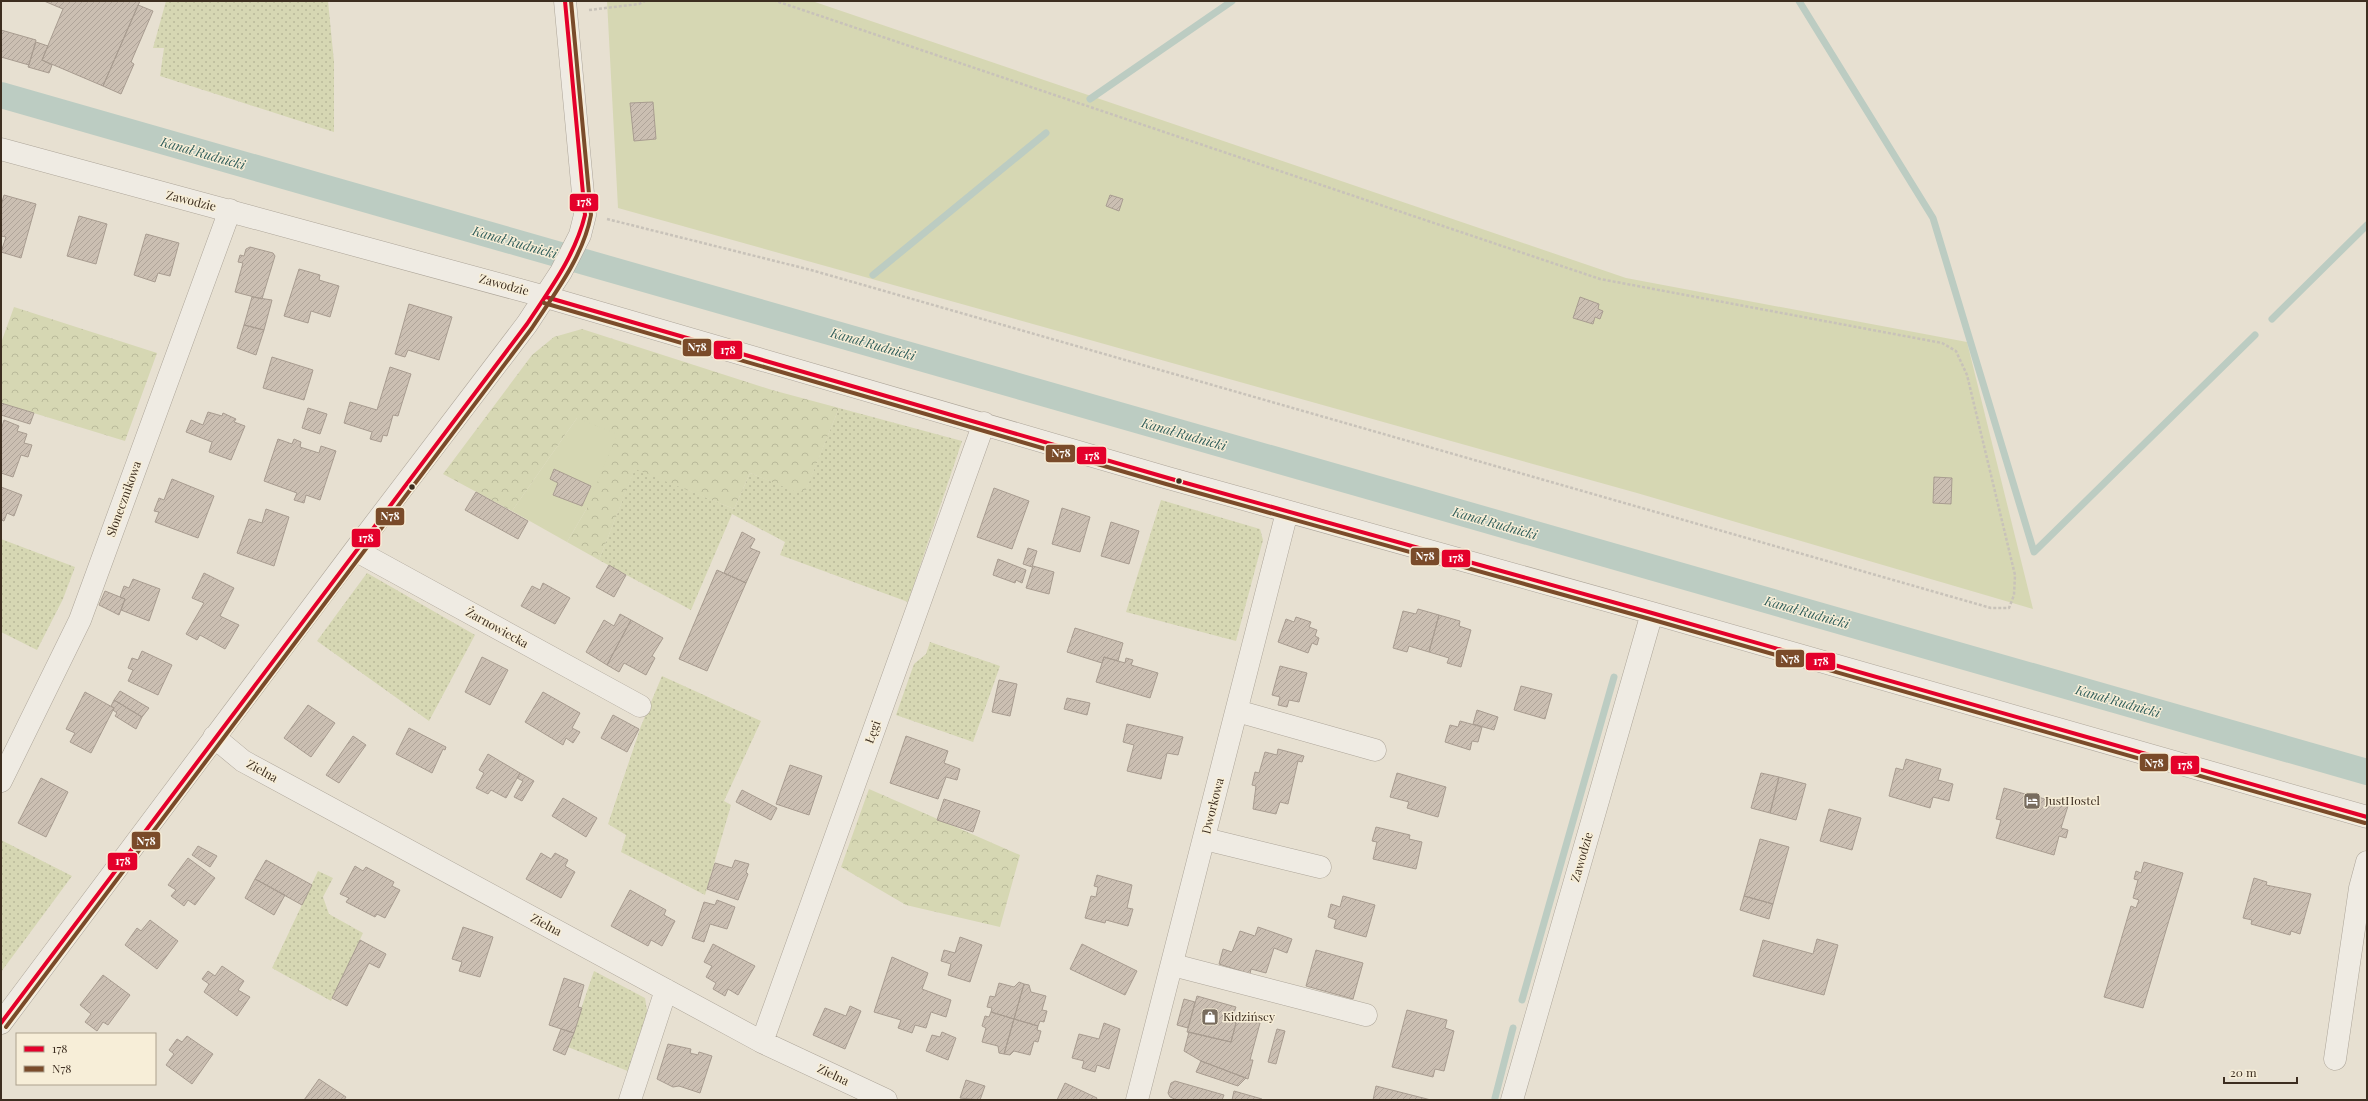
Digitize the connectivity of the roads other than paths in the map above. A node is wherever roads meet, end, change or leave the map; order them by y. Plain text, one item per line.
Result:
1 (566, 7) edge
2 (1, 149) edge
3 (230, 210) junction
4 (546, 297) junction
5 (984, 423) junction
6 (1287, 512) junction
7 (354, 550) junction
8 (1652, 613) junction
9 (640, 706) dead end
10 (1237, 711) junction
11 (214, 737) junction
12 (1375, 750) dead end
13 (1, 781) edge
14 (2367, 817) edge
15 (1205, 839) junction
16 (2367, 862) edge
17 (1320, 867) dead end
18 (1173, 964) junction
19 (666, 990) junction
20 (1366, 1015) dead end
21 (1, 1023) edge
22 (762, 1042) junction
23 (2335, 1059) dead end
24 (630, 1100) edge
25 (886, 1100) edge
26 (1137, 1100) edge
27 (1512, 1100) edge

1 - 4 street
2 - 3 street, Zawodzie
3 - 4 street, Zawodzie
3 - 13 street, Słonecznikowa
4 - 5 street, Zawodzie
4 - 7 street
5 - 6 street, Zawodzie
5 - 22 street, Łęgi
6 - 8 street, Zawodzie
6 - 10 street, Dworkowa
7 - 9 street, Żarnowiecka
7 - 11 street
8 - 14 street, Zawodzie
8 - 27 street, Zawodzie
10 - 12 street
10 - 15 street, Dworkowa
11 - 19 street, Zielna
11 - 21 street
15 - 17 street
15 - 18 street, Dworkowa
16 - 23 street
18 - 20 street
18 - 26 street, Dworkowa
19 - 22 street, Zielna
19 - 24 street
22 - 25 street, Zielna

